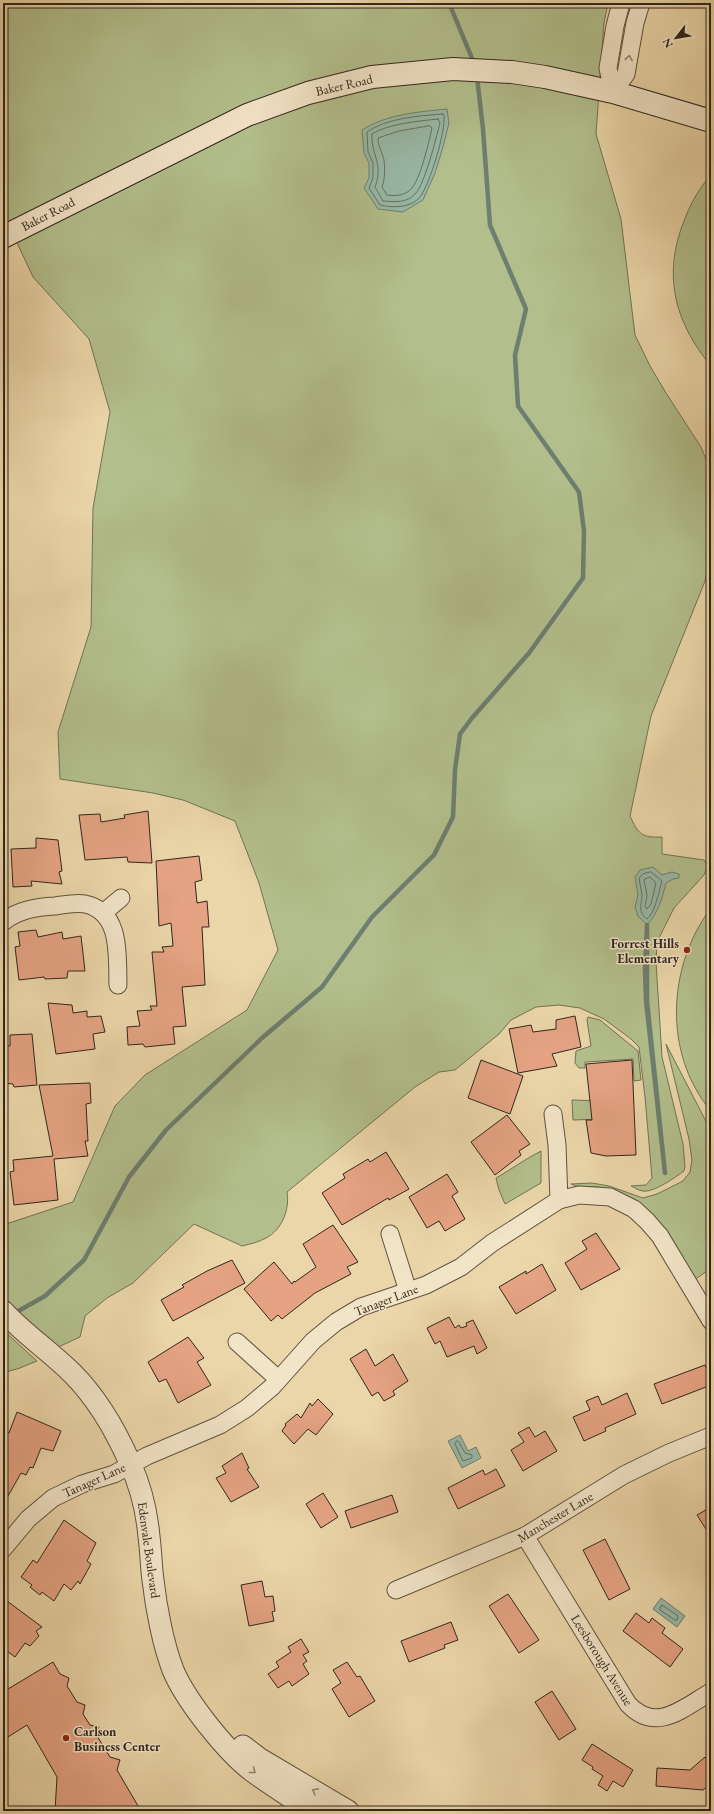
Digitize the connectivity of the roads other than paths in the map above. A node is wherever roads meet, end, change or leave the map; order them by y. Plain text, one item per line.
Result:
1 (621, 3) edge
2 (641, 3) edge
3 (613, 92) junction
4 (711, 121) edge
5 (3, 237) edge
6 (121, 898) dead end
7 (102, 913) junction
8 (3, 922) edge
9 (118, 985) dead end
10 (553, 1114) dead end
11 (558, 1200) junction
12 (390, 1234) dead end
13 (408, 1291) junction
14 (3, 1311) edge
15 (711, 1321) edge
16 (237, 1342) dead end
17 (278, 1379) junction
18 (711, 1436) edge
19 (131, 1464) junction
20 (9, 1530) edge
21 (525, 1536) junction
22 (3, 1549) edge
23 (396, 1590) dead end
24 (160, 1622) junction
25 (711, 1692) edge
26 (311, 1811) edge
27 (348, 1811) edge

1 - 3 street
3 -> 2 street
3 - 4 main road, Baker Road
3 - 5 main road, Baker Road
6 - 7 street
7 - 8 street
7 - 9 street
10 - 11 street
11 - 13 street, Tanager Lane
11 - 15 street, Tanager Lane
12 - 13 street
13 - 17 street, Tanager Lane
14 - 19 street, Edenvale Boulevard
16 - 17 street
17 - 19 street, Tanager Lane
18 - 21 street, Manchester Lane
19 - 20 street, Tanager Lane
19 - 24 street, Edenvale Boulevard
20 - 22 street, Tanager Lane
21 - 23 street, Manchester Lane
21 - 25 street, Leesborough Avenue
24 -> 26 street, Edenvale Boulevard
27 -> 24 street, Edenvale Boulevard

